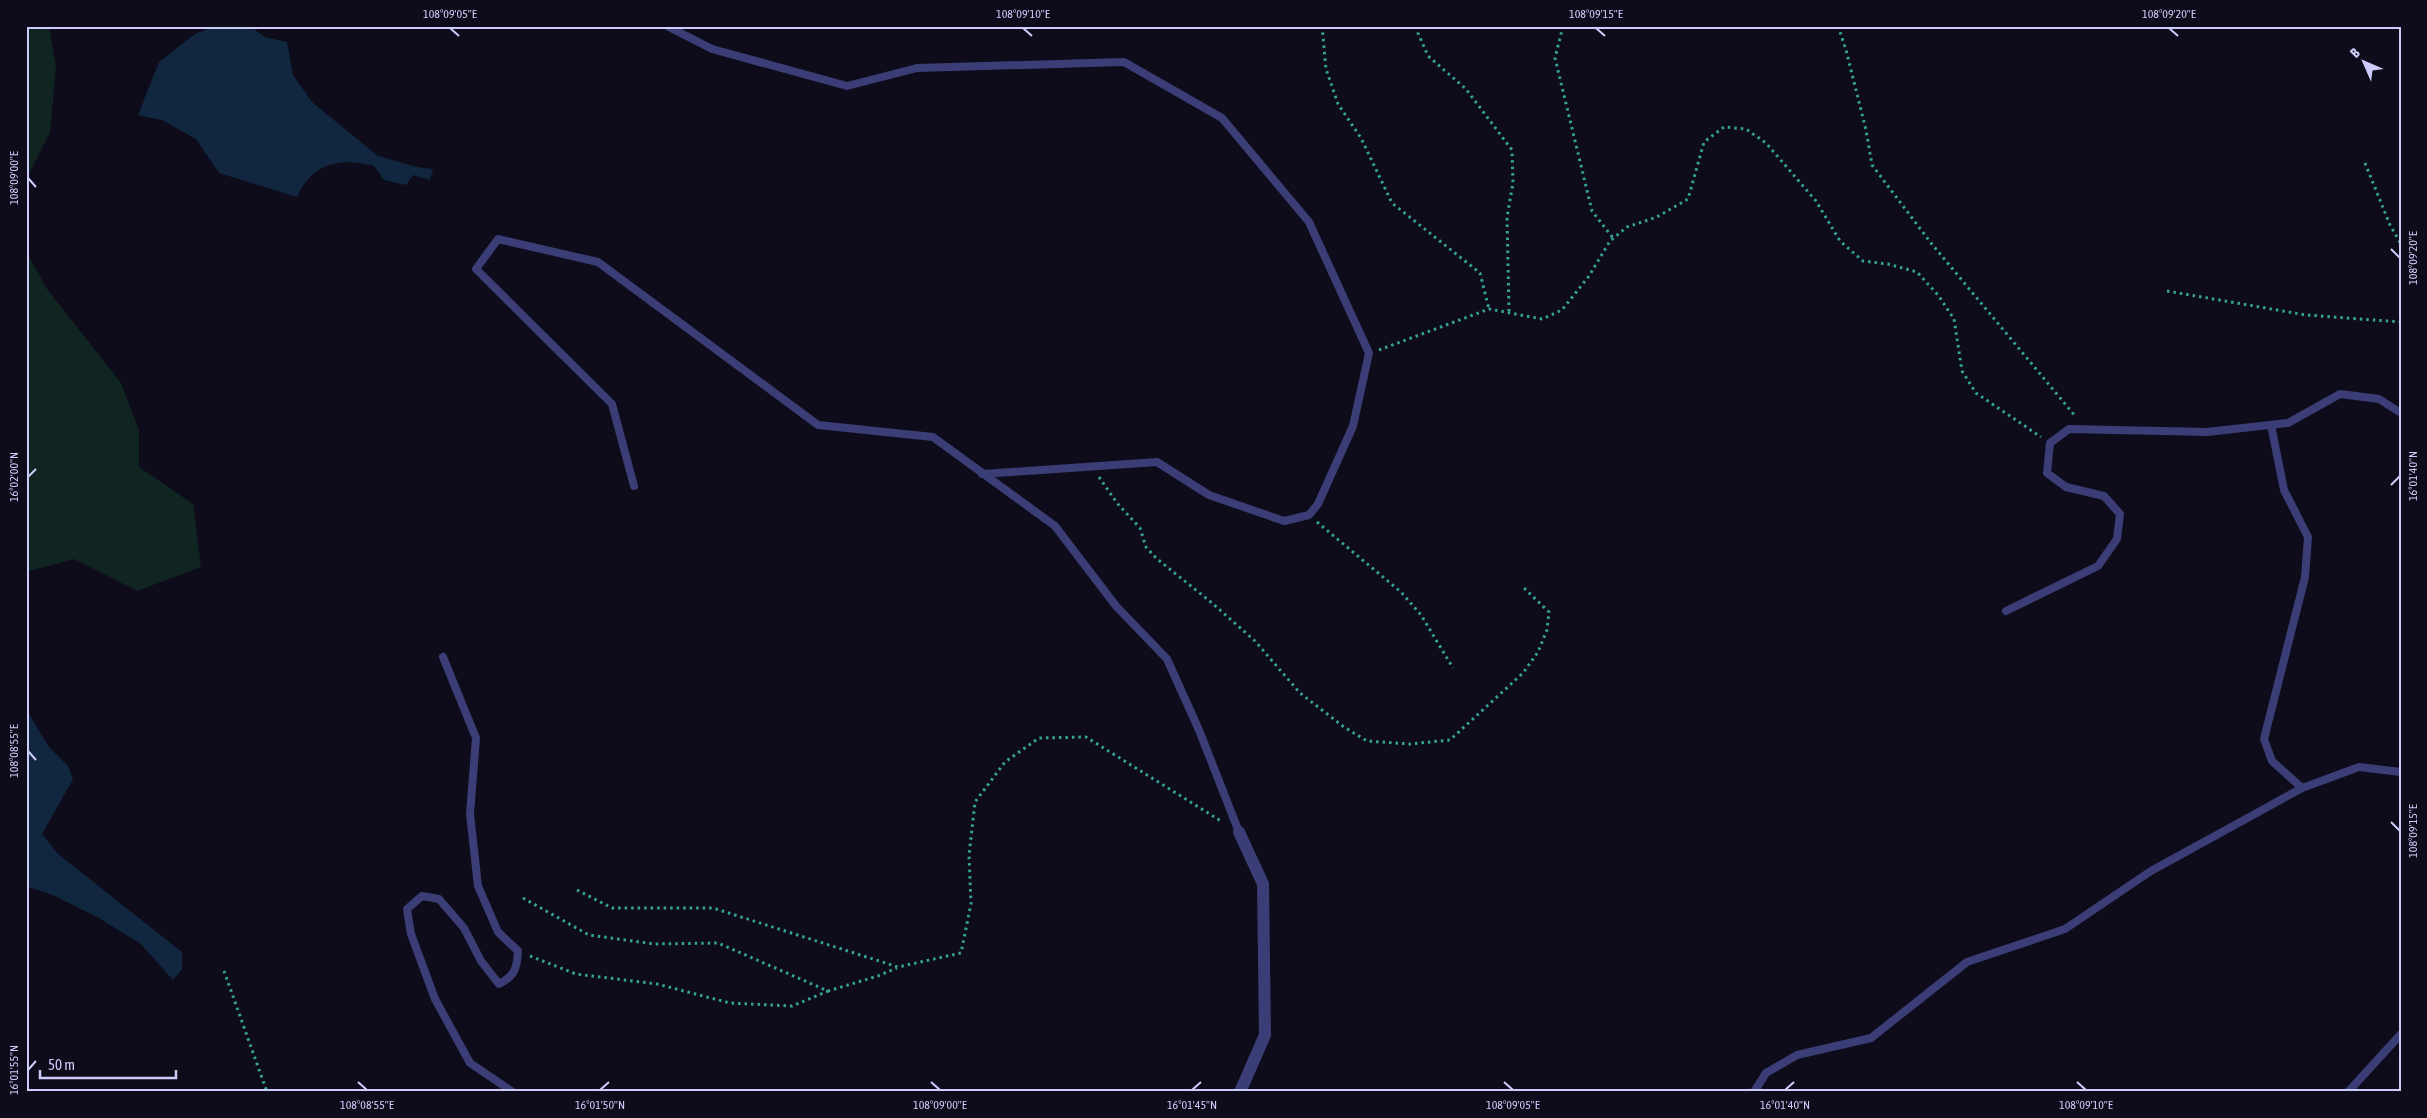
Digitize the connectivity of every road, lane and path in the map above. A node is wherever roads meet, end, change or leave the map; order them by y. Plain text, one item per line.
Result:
1 (666, 26) edge
2 (1322, 26) edge
3 (1419, 26) edge
4 (1563, 26) edge
5 (1838, 26) edge
6 (2366, 163) dead end
7 (1613, 238) junction
8 (2401, 244) edge
9 (2167, 291) dead end
10 (1489, 309) junction
11 (1509, 311) junction
12 (2401, 322) edge
13 (1369, 353) junction
14 (2401, 413) edge
15 (2271, 425) junction
16 (2086, 430) junction
17 (2050, 443) junction
18 (1092, 467) junction
19 (982, 474) junction
20 (634, 486) dead end
21 (1309, 515) junction
22 (1523, 587) dead end
23 (2006, 611) dead end
24 (443, 657) dead end
25 (1453, 668) dead end
26 (2401, 772) edge
27 (2302, 788) junction
28 (1239, 832) junction
29 (577, 890) dead end
30 (523, 898) dead end
31 (518, 951) junction
32 (898, 967) junction
33 (224, 971) dead end
34 (828, 991) junction
35 (2401, 1034) edge
36 (267, 1092) edge
37 (513, 1092) edge
38 (1240, 1092) edge
39 (1754, 1092) edge
40 (2348, 1092) edge

1 - 13 lane
2 - 10 path
3 - 11 path
4 - 7 path
5 - 16 path
6 - 8 path
7 - 11 path
7 - 17 path
9 - 12 path
10 - 11 path
10 - 13 path
13 - 21 lane
14 - 15 lane
15 - 16 lane
15 - 27 lane
16 - 17 lane
17 - 23 lane
18 - 19 lane
18 - 21 lane
18 - 22 path
19 - 20 lane
19 - 28 lane
21 - 25 path
24 - 31 lane
26 - 27 lane
27 - 39 lane
28 - 32 path
28 - 38 street
29 - 32 path
30 - 34 path
31 - 34 path
31 - 37 lane
32 - 34 path
33 - 36 path
35 - 40 lane

